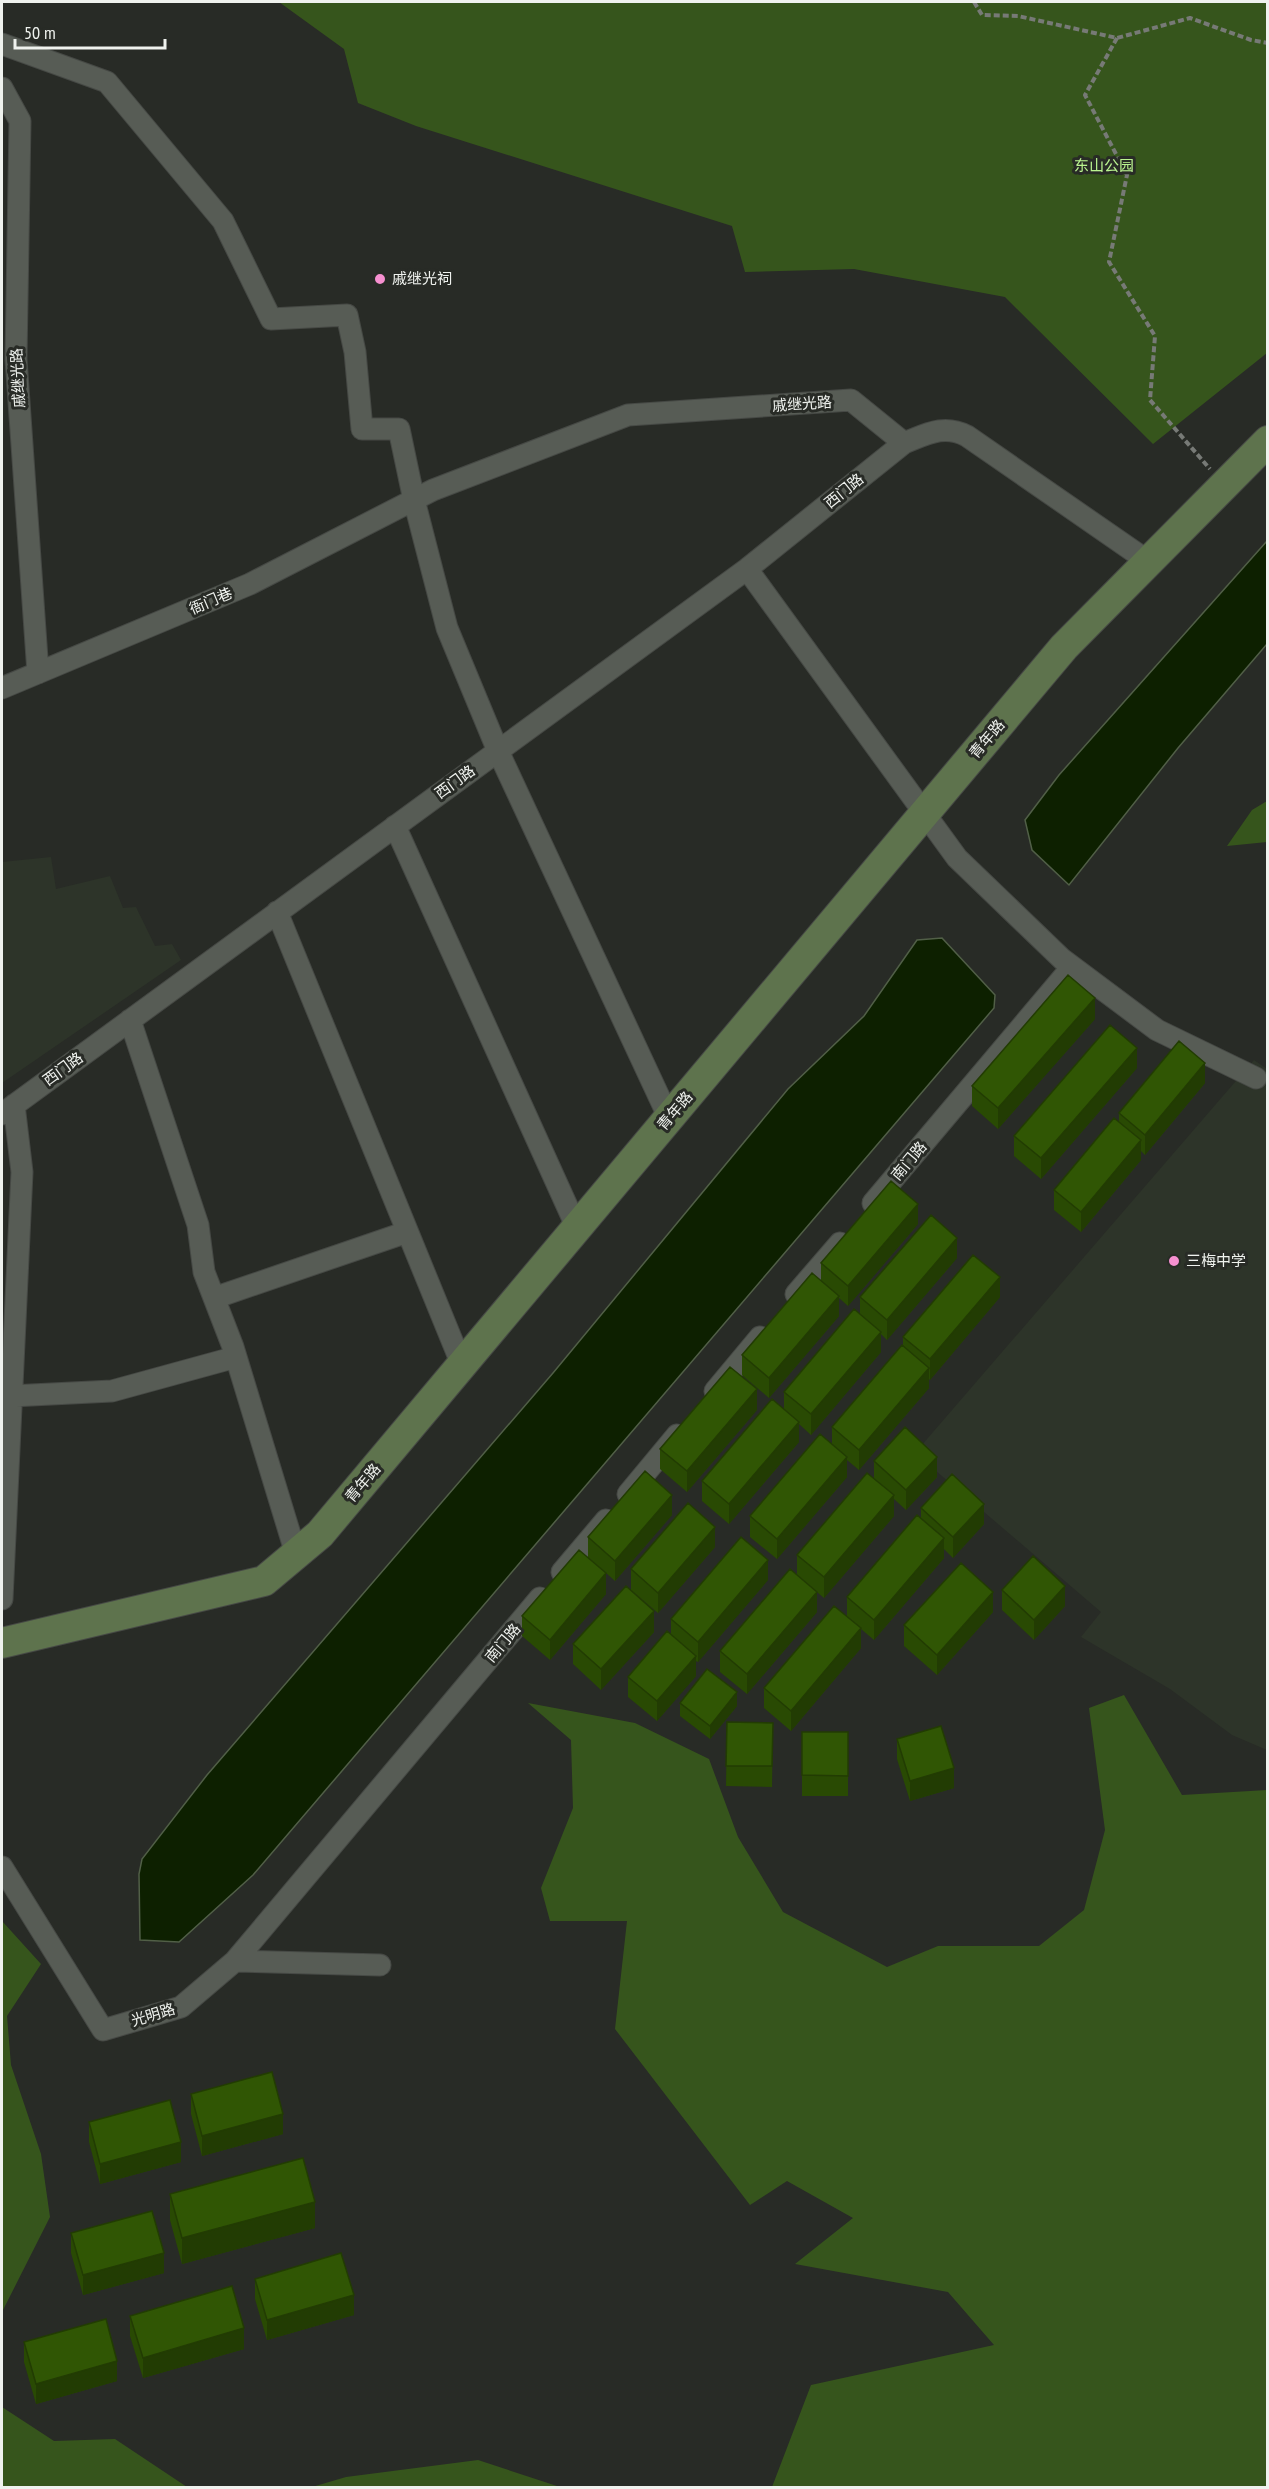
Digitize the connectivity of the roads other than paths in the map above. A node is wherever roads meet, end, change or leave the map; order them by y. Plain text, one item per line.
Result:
1 (2, 44) edge
2 (2, 88) edge
3 (9, 361) edge
4 (1268, 441) edge
5 (904, 443) junction
6 (414, 500) junction
7 (1149, 562) junction
8 (747, 569) junction
9 (38, 673) junction
10 (2, 688) edge
11 (498, 751) junction
12 (925, 814) junction
13 (395, 826) junction
14 (277, 912) junction
15 (1067, 963) junction
16 (130, 1020) junction
17 (1256, 1078) dead end
18 (8, 1109) edge
19 (669, 1118) junction
20 (577, 1228) junction
21 (407, 1232) junction
22 (214, 1298) junction
23 (236, 1358) junction
24 (462, 1365) junction
25 (11, 1396) junction
26 (704, 1404) edge
27 (688, 1423) edge
28 (296, 1554) junction
29 (2, 1599) edge
30 (2, 1643) edge
31 (2, 1867) edge
32 (235, 1960) junction
33 (380, 1965) dead end

1 - 6 street
2 - 3 street, 戚继光路
3 - 9 street, 戚继光路
4 - 7 main road, 青年路
5 - 6 street, 戚继光路
5 - 7 street
5 - 8 street, 西门路
6 - 9 street, 衙门巷
6 - 11 street
7 - 12 main road, 青年路
8 - 11 street, 西门路
8 - 12 street
9 - 10 street, 衙门巷
11 - 13 street, 西门路
11 - 19 street
12 - 15 street
12 - 19 main road, 青年路
13 - 14 street, 西门路
13 - 20 street
14 - 16 street, 西门路
14 - 21 street
15 - 17 street
15 - 26 street, 南门路
16 - 18 street, 西门路
16 - 22 street
18 - 25 street
19 - 20 main road, 青年路
20 - 24 main road, 青年路
21 - 22 street
21 - 24 street
22 - 23 street
23 - 25 street
23 - 28 street
24 - 28 main road, 青年路
25 - 29 street
27 - 32 street, 南门路
28 - 30 main road, 青年路
31 - 32 street, 光明路
32 - 33 street

